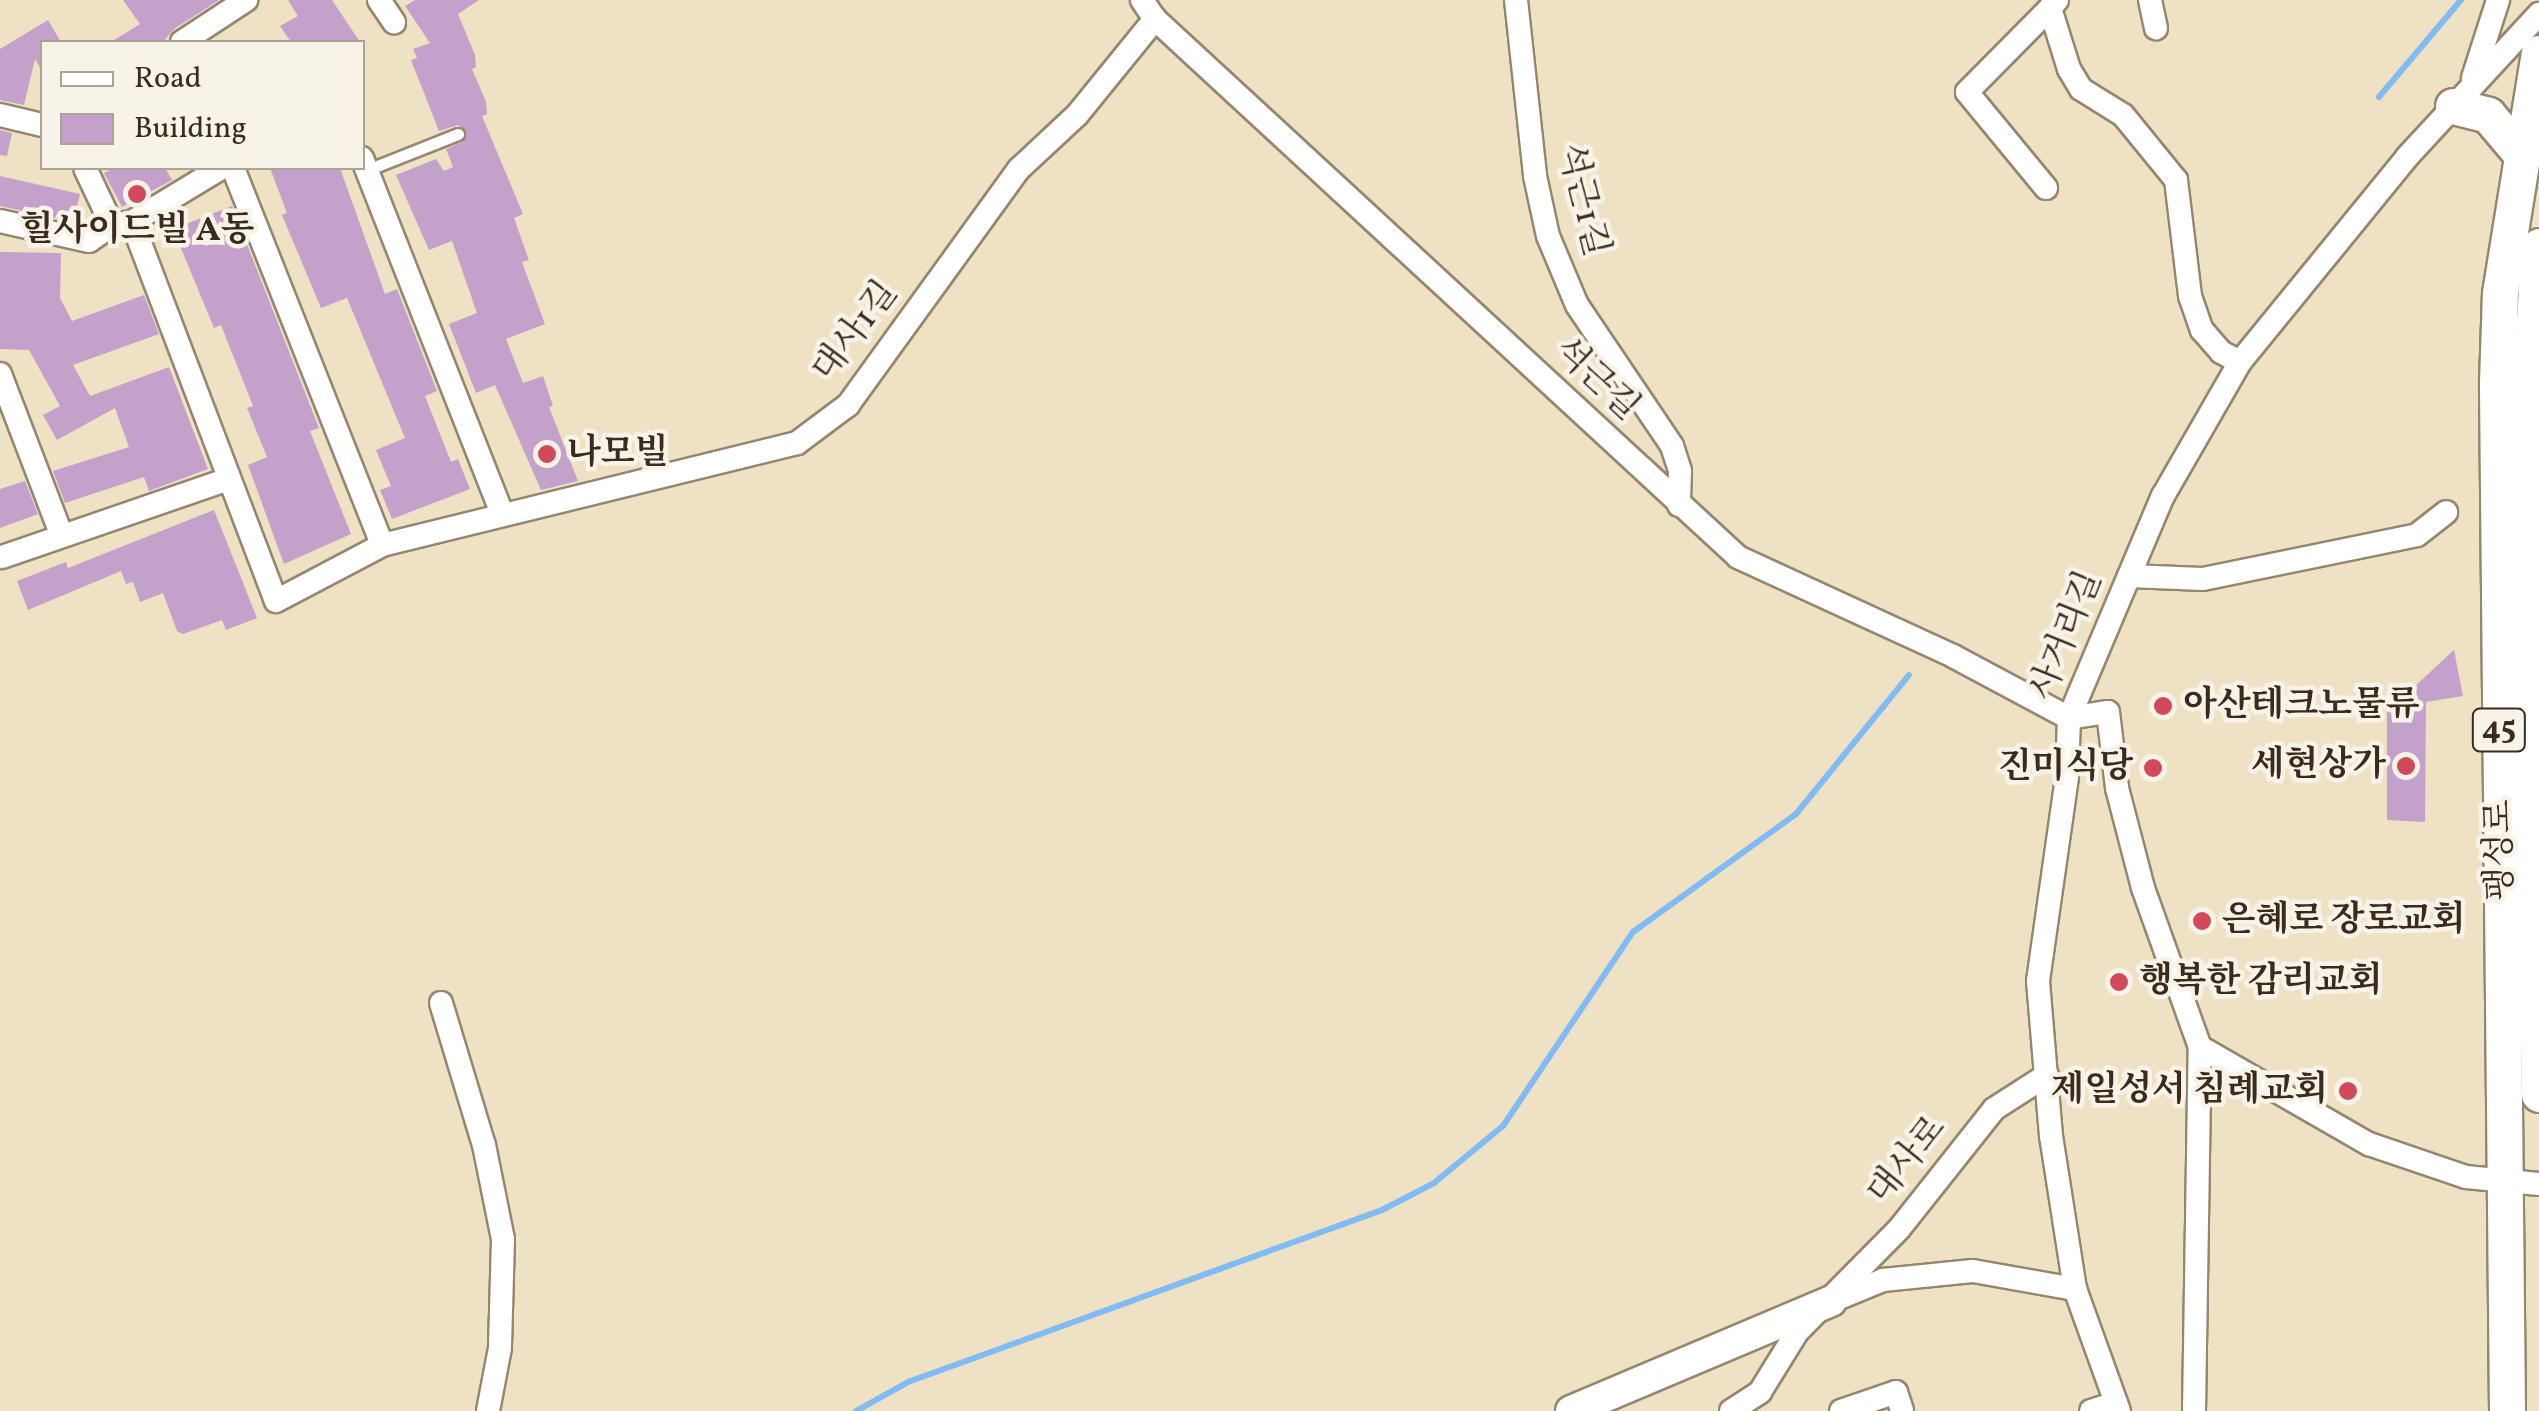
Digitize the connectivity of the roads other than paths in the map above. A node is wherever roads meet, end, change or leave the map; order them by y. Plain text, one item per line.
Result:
1 (246, 0) edge
2 (379, 0) edge
3 (1516, 0) edge
4 (2150, 0) edge
5 (2498, 0) edge
6 (2053, 4) edge
7 (1148, 10) edge
8 (2539, 14) edge
9 (394, 22) dead end
10 (2156, 28) dead end
11 (185, 40) edge
12 (2539, 53) edge
13 (2462, 94) junction
14 (0, 115) edge
15 (40, 125) edge
16 (458, 134) dead end
17 (2521, 154) junction
18 (365, 164) edge
19 (86, 170) edge
20 (217, 170) edge
21 (234, 170) edge
22 (2046, 188) dead end
23 (0, 220) edge
24 (122, 224) junction
25 (2539, 246) edge
26 (2240, 362) junction
27 (0, 374) edge
28 (228, 478) junction
29 (1680, 505) junction
30 (2446, 512) dead end
31 (502, 514) junction
32 (62, 536) junction
33 (382, 545) junction
34 (2, 557) edge
35 (2129, 576) junction
36 (2068, 718) junction
37 (442, 1003) dead end
38 (2200, 1046) junction
39 (2047, 1076) junction
40 (2539, 1094) edge
41 (2522, 1183) edge
42 (2075, 1289) junction
43 (1831, 1301) junction
44 (1763, 1401) edge
45 (2117, 1407) edge
46 (488, 1411) edge
47 (1572, 1411) edge
48 (1732, 1411) edge
49 (1842, 1411) edge
50 (1902, 1411) edge
51 (2091, 1411) edge
52 (2194, 1411) edge
53 (2508, 1411) edge

1 - 11 street
2 - 9 street
3 - 29 street, 석근1길
4 - 10 street
5 - 13 street
6 - 22 street
6 - 26 street
7 - 29 street, 석근길
7 - 31 street, 대사1길
8 - 13 street, 사거리길
12 - 17 main road, 팽성로 / 45
13 - 17 main road
13 - 26 street, 사거리길
14 - 15 street
16 - 18 lane
17 - 41 main road, 팽성로 / 45
18 - 31 street
19 - 24 street, 대사1길
20 - 24 street
21 - 33 street
23 - 24 street
24 - 28 street, 대사1길
25 - 40 main road, 팽성로 / 45
26 - 35 street, 사거리길
27 - 32 street
28 - 32 street
28 - 33 street, 대사1길
29 - 36 street, 석근길
30 - 35 street
31 - 33 street, 대사1길
32 - 34 street
35 - 36 street, 사거리길
36 - 38 street
36 - 39 street, 사거리길
37 - 46 street
38 - 41 street
38 - 52 street
39 - 42 street, 사거리길
39 - 43 street, 대사로
41 - 53 main road, 팽성로 / 45
42 - 43 street
42 - 45 street, 사거리길
43 - 44 street, 대사로
43 - 47 street
44 - 48 street
45 - 51 street
49 - 50 street

